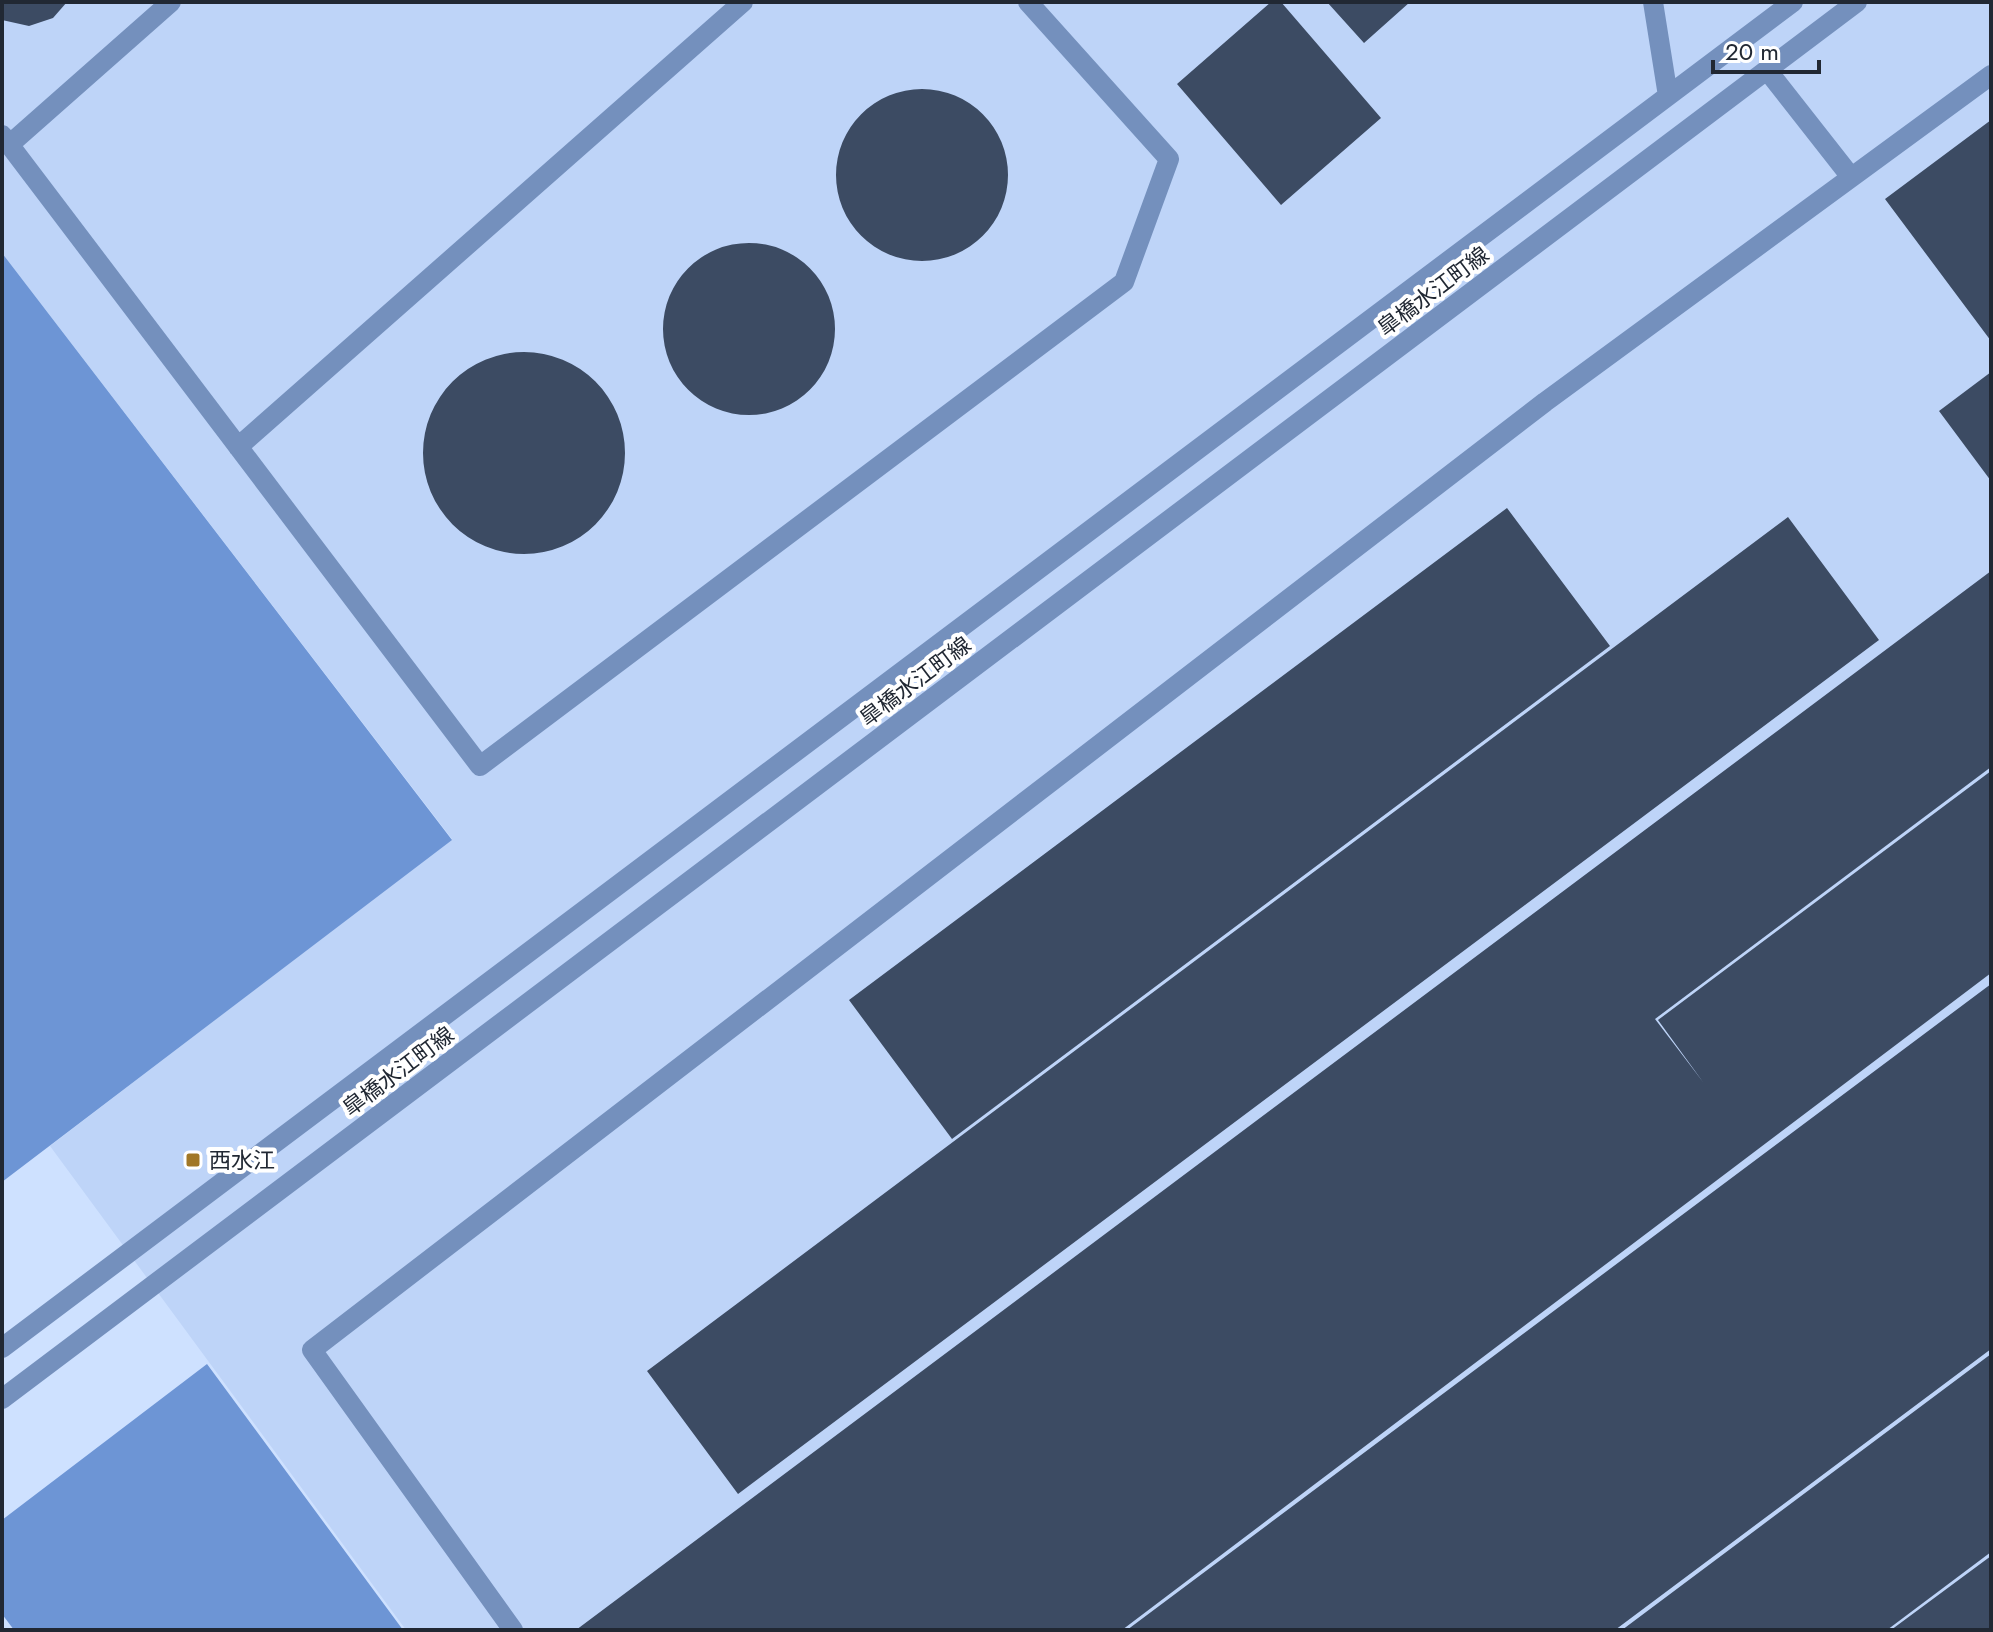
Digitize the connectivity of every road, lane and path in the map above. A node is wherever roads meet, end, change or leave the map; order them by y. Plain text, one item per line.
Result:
1 (171, 2) edge
2 (743, 2) edge
3 (1028, 2) edge
4 (1653, 2) edge
5 (1793, 2) edge
6 (1857, 2) edge
7 (1767, 70) junction
8 (1991, 75) edge
9 (1668, 96) junction
10 (6, 140) edge
11 (1851, 177) junction
12 (238, 447) junction
13 (2, 1348) edge
14 (2, 1399) edge
15 (513, 1630) edge

1 - 10 street
2 - 12 street
3 - 12 street
4 - 9 street
5 - 9 street, 皐橋水江町線
6 - 7 street, 皐橋水江町線
7 - 11 street
7 - 14 street, 皐橋水江町線
8 - 11 street
9 - 13 street, 皐橋水江町線
10 - 12 street
11 - 15 street

